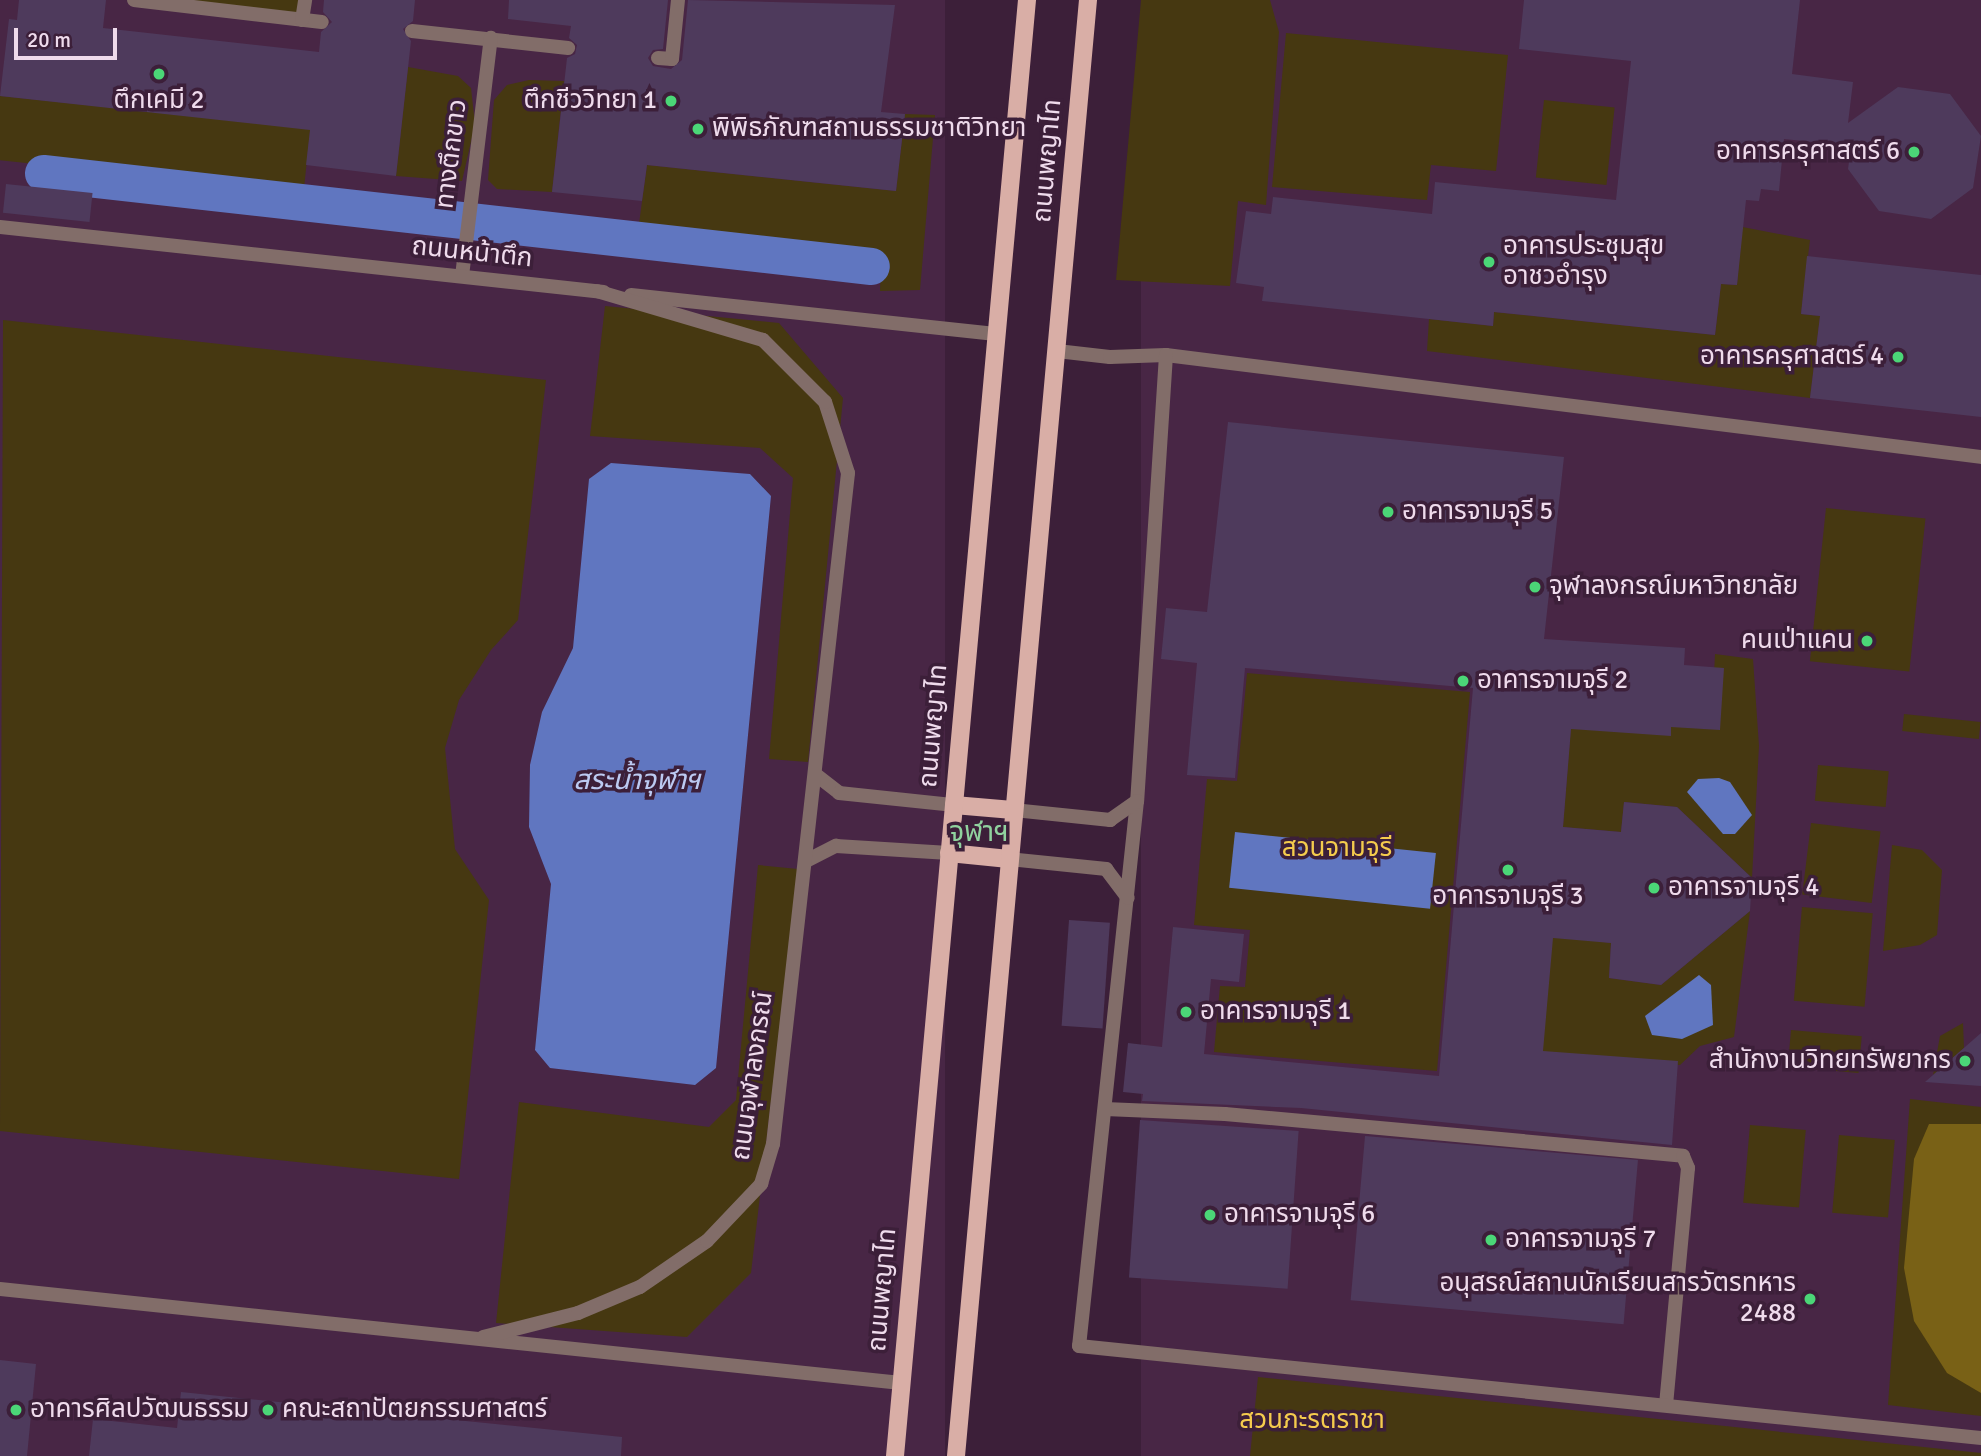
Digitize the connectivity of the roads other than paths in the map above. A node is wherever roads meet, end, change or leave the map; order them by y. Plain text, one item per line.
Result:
1 (134, 0) edge
2 (305, 0) edge
3 (678, 0) edge
4 (1027, 0) edge
5 (1088, 0) edge
6 (302, 20) junction
7 (322, 22) dead end
8 (412, 31) dead end
9 (491, 38) junction
10 (568, 48) dead end
11 (659, 58) dead end
12 (0, 227) edge
13 (462, 276) junction
14 (597, 291) junction
15 (998, 334) junction
16 (1057, 351) junction
17 (1166, 355) junction
18 (1981, 457) edge
19 (815, 774) junction
20 (1138, 801) junction
21 (954, 805) junction
22 (1013, 810) junction
23 (948, 853) junction
24 (1009, 859) junction
25 (806, 861) junction
26 (1129, 898) junction
27 (1105, 1109) junction
28 (0, 1289) edge
29 (483, 1337) junction
30 (901, 1383) junction
31 (1666, 1405) junction
32 (1981, 1438) edge
33 (895, 1456) edge
34 (956, 1456) edge

1 - 6 street
2 - 6 street
3 - 11 street
4 - 15 main road, ถนนพญาไท
5 - 16 main road, ถนนพญาไท
6 - 7 street
8 - 9 street
9 - 10 street
9 - 13 street, ทางตึกขาว
12 - 13 street, ถนนหน้าตึก
13 - 14 street, ถนนหน้าตึก
14 - 15 street, ถนนหน้าตึก
14 - 19 street, ถนนจุฬาลงกรณ์
15 - 21 main road, ถนนพญาไท
16 - 17 street
16 - 22 main road, ถนนพญาไท
17 - 18 street
17 - 20 street
19 - 21 street
19 - 25 street, ถนนจุฬาลงกรณ์
20 - 22 street
20 - 26 street
21 - 22 main road
21 - 23 main road, ถนนพญาไท
22 - 24 main road, ถนนพญาไท
23 - 24 main road
23 - 25 street
23 - 30 main road, ถนนพญาไท
24 - 26 street
24 - 34 main road, ถนนพญาไท
25 - 29 street, ถนนจุฬาลงกรณ์
26 - 27 street
27 - 31 street
27 - 31 street
28 - 29 street
29 - 30 street
30 - 33 main road, ถนนพญาไท
31 - 32 street

